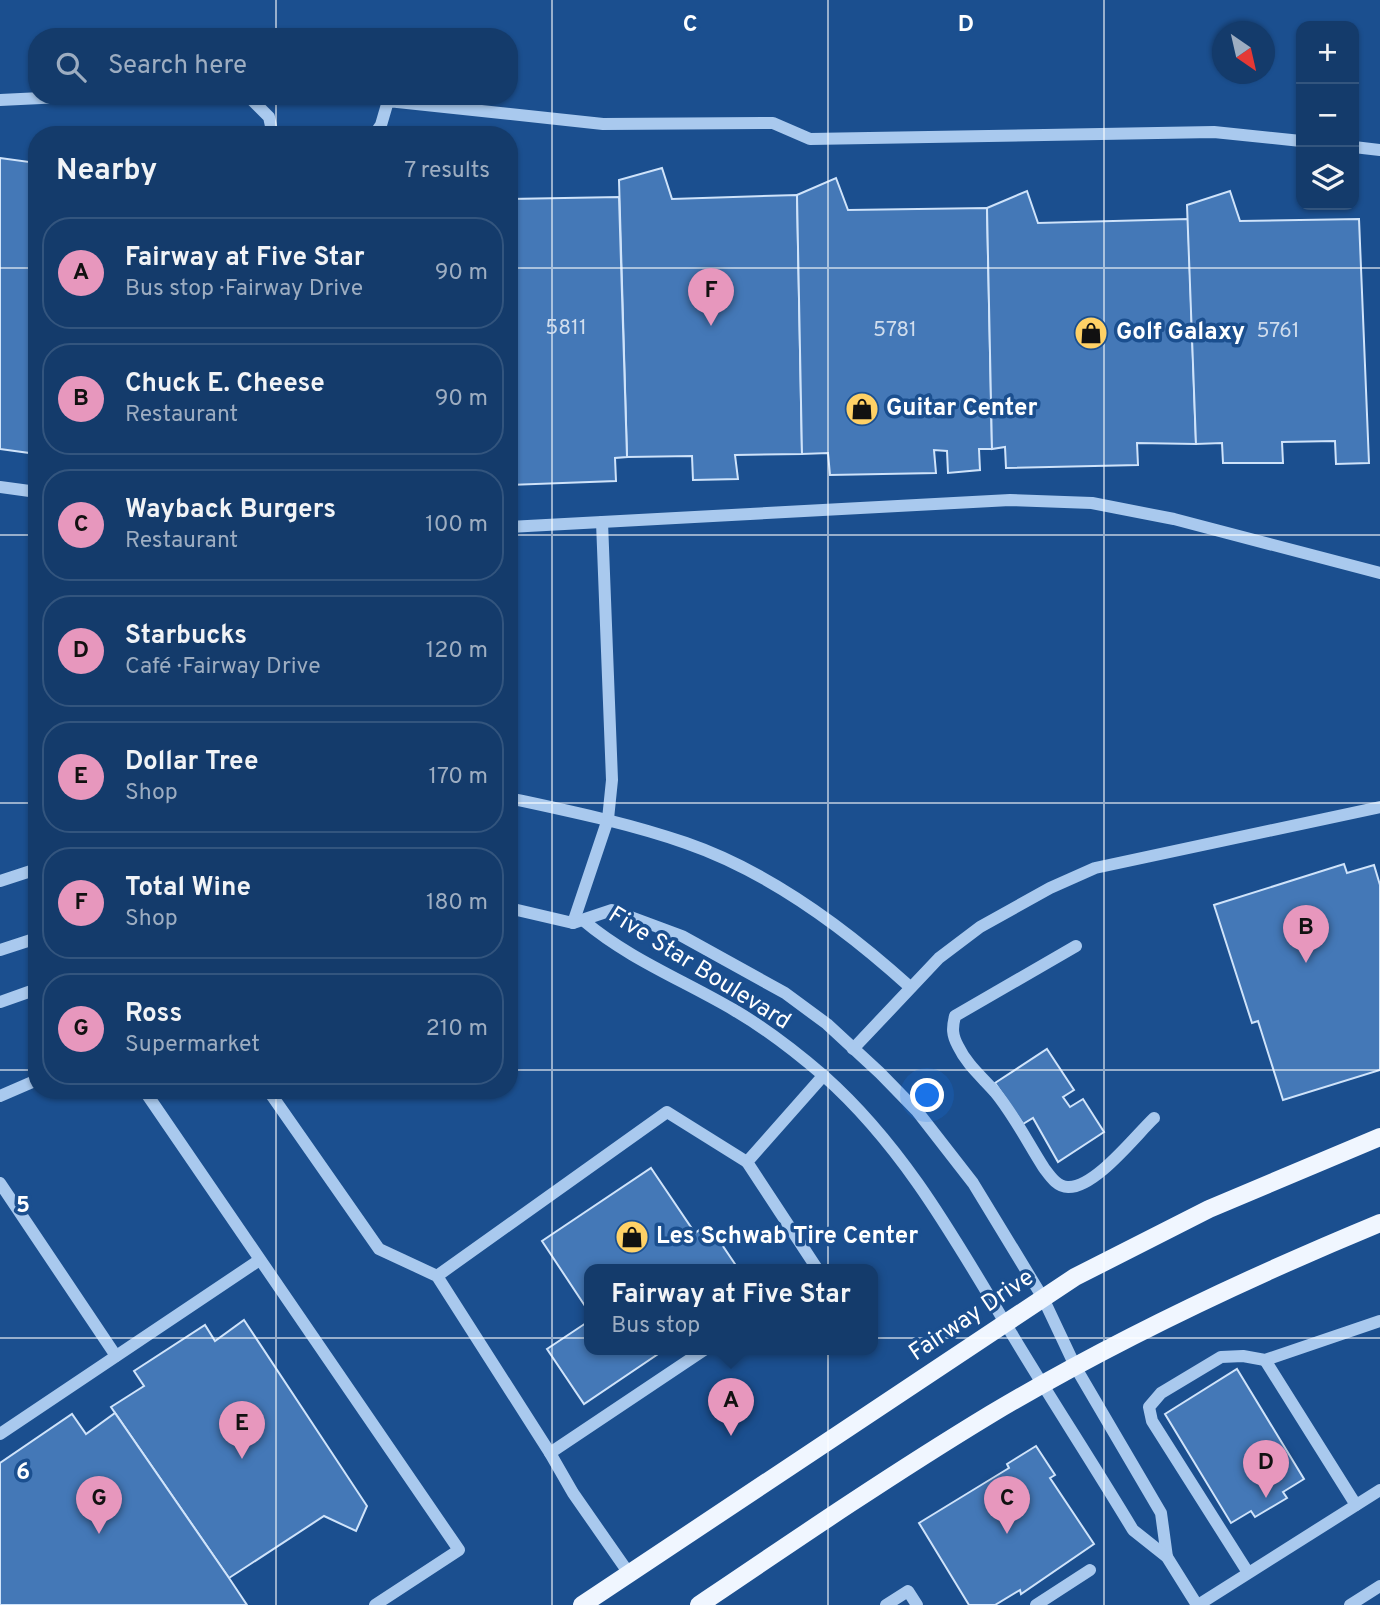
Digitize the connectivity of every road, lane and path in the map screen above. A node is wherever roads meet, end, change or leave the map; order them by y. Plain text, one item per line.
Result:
1 (28, 99) edge
2 (0, 100) edge
3 (257, 105) edge
4 (387, 105) edge
5 (425, 105) edge
6 (272, 126) edge
7 (380, 126) edge
8 (1296, 140) edge
9 (1359, 148) edge
10 (1380, 150) edge
11 (0, 488) edge
12 (28, 491) edge
13 (602, 522) junction
14 (518, 527) edge
15 (1380, 573) edge
16 (518, 800) edge
17 (1380, 807) edge
18 (608, 820) junction
19 (28, 872) edge
20 (0, 881) edge
21 (518, 910) edge
22 (578, 922) junction
23 (28, 941) edge
24 (1076, 946) dead end
25 (0, 950) edge
26 (910, 987) junction
27 (28, 992) edge
28 (0, 1002) edge
29 (853, 1049) junction
30 (823, 1076) junction
31 (28, 1084) edge
32 (0, 1096) edge
33 (150, 1099) edge
34 (274, 1099) edge
35 (1154, 1118) dead end
36 (1380, 1137) edge
37 (747, 1162) junction
38 (0, 1183) edge
39 (1380, 1223) edge
40 (258, 1261) junction
41 (814, 1264) edge
42 (436, 1276) junction
43 (1043, 1298) junction
44 (1380, 1321) edge
45 (1006, 1323) junction
46 (697, 1355) edge
47 (116, 1356) junction
48 (1265, 1360) junction
49 (1076, 1368) junction
50 (1043, 1385) junction
51 (0, 1434) edge
52 (550, 1453) junction
53 (1380, 1490) edge
54 (1356, 1505) junction
55 (1167, 1557) junction
56 (1090, 1570) dead end
57 (1247, 1571) junction
58 (628, 1572) junction
59 (1380, 1586) edge
60 (375, 1605) edge
61 (582, 1605) edge
62 (699, 1605) edge
63 (886, 1605) edge
64 (917, 1605) edge
65 (1036, 1605) edge
66 (1198, 1605) edge
67 (1350, 1605) edge

1 - 2 street
3 - 6 street
4 - 7 street
5 - 8 street
9 - 10 street
11 - 12 street
13 - 14 street
13 - 15 street
13 - 18 street
16 - 18 street
17 - 26 street
18 - 22 street
18 - 26 street
19 - 20 street
21 - 22 street, Five Star Boulevard
22 - 29 street, Five Star Boulevard
22 - 30 street, Five Star Boulevard
23 - 25 street
24 - 35 street
26 - 29 street
27 - 28 street
29 - 43 street, Five Star Boulevard
30 - 37 street
30 - 45 street, Five Star Boulevard
31 - 32 street
33 - 40 street
34 - 42 street
36 - 43 main road, Fairway Drive
37 - 41 street
37 - 42 street
38 - 47 street
39 - 49 main road
40 - 47 street
40 - 60 street
42 - 52 street
43 - 45 main road, Fairway Drive
43 - 49 street, Five Star Boulevard
44 - 48 street
45 - 50 street, Five Star Boulevard
45 - 58 main road, Fairway Drive
46 - 52 street
47 - 51 street
48 - 54 street
48 - 57 street
49 - 50 main road
49 - 55 street, Five Star Boulevard
50 - 55 street, Five Star Boulevard
50 - 62 main road
52 - 58 street
53 - 54 street
54 - 57 street
55 - 66 street
56 - 65 street
57 - 66 street
58 - 61 main road, Fairway Drive
59 - 67 street
63 - 64 street

